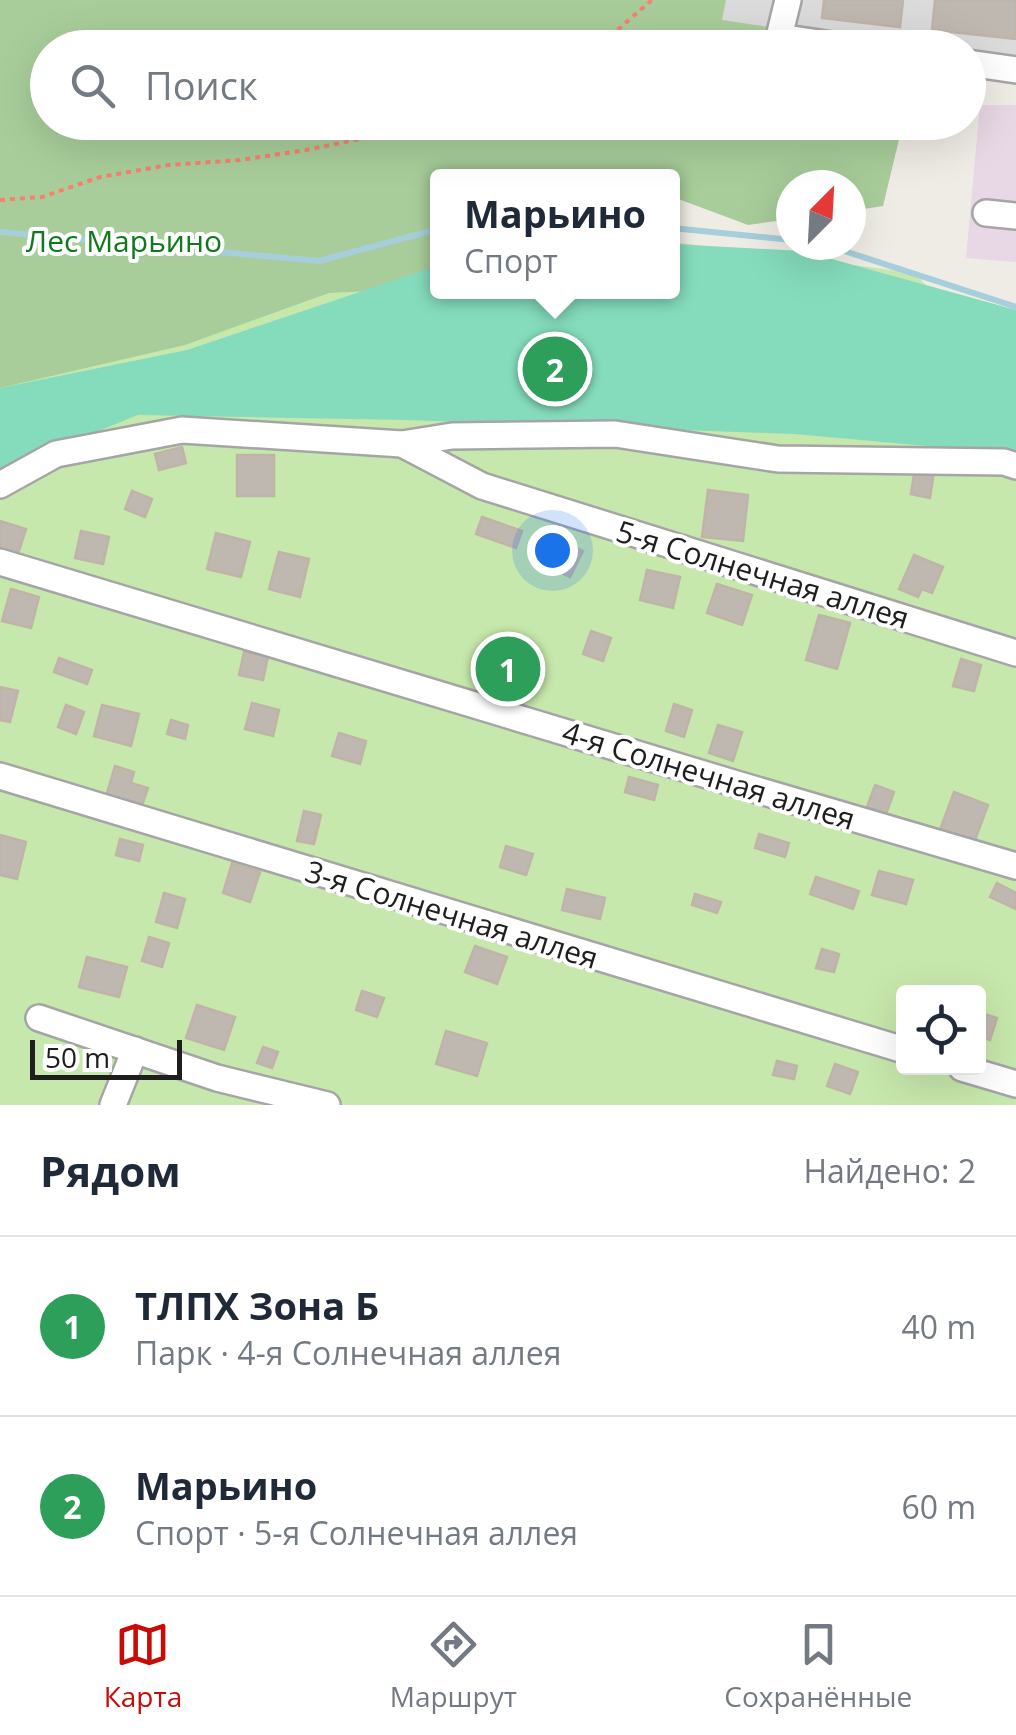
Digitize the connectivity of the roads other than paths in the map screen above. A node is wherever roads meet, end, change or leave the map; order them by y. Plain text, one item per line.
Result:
1 (788, 0) edge
2 (781, 30) edge
3 (986, 66) edge
4 (1016, 70) edge
5 (986, 213) dead end
6 (1016, 216) edge
7 (402, 444) junction
8 (1016, 466) edge
9 (0, 485) edge
10 (0, 562) edge
11 (1016, 653) edge
12 (0, 776) edge
13 (1016, 866) edge
14 (39, 1018) dead end
15 (896, 1048) edge
16 (134, 1050) junction
17 (986, 1075) edge
18 (1016, 1084) edge
19 (114, 1105) edge
20 (326, 1105) edge

1 - 2 street
3 - 4 street
5 - 6 street
7 - 8 street
7 - 9 street
7 - 11 street, 5-я Солнечная аллея
10 - 13 street, 4-я Солнечная аллея
12 - 15 street, 3-я Солнечная аллея
14 - 16 street
16 - 19 street
16 - 20 street
17 - 18 street

